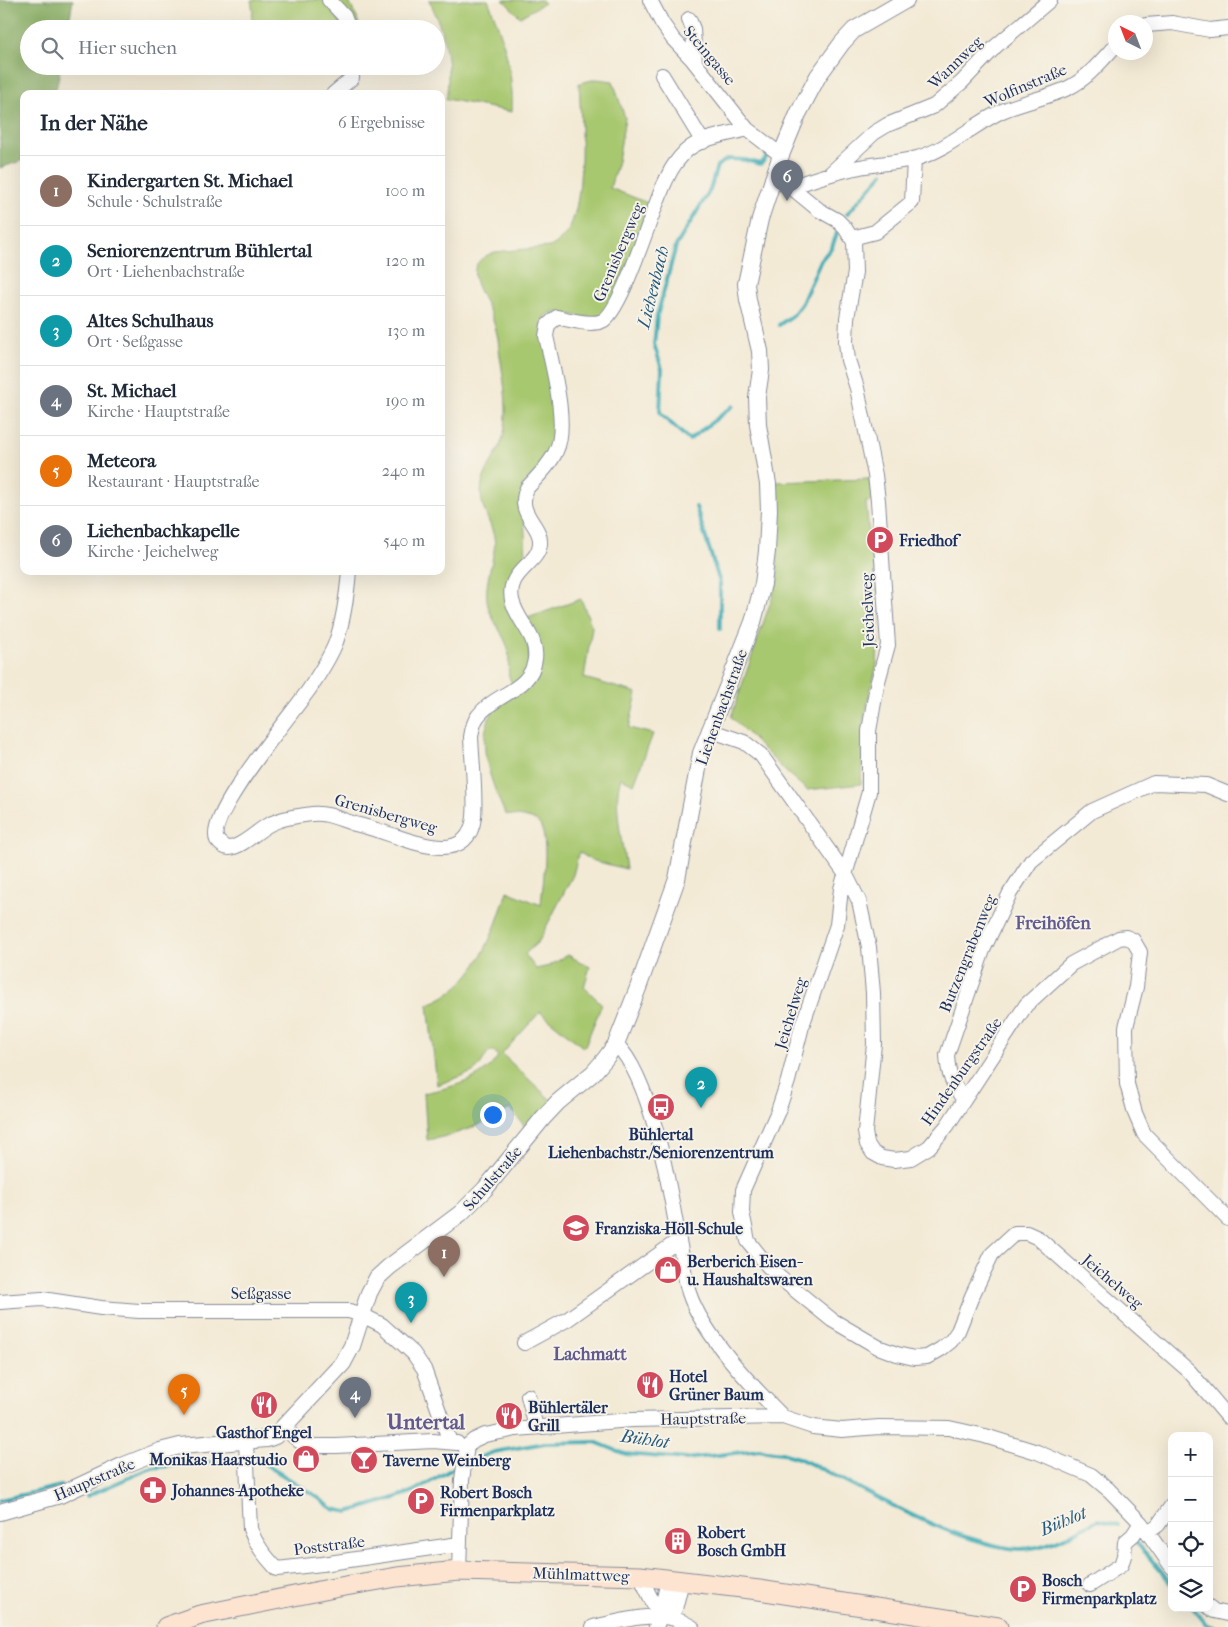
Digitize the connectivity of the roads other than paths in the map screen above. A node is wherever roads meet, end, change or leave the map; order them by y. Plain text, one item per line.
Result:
1 (329, 0) edge
2 (650, 0) edge
3 (906, 0) edge
4 (1050, 0) edge
5 (689, 19) dead end
6 (346, 20) edge
7 (1153, 24) edge
8 (1228, 28) edge
9 (1108, 54) edge
10 (695, 63) junction
11 (352, 75) edge
12 (662, 75) dead end
13 (338, 90) edge
14 (747, 130) junction
15 (703, 142) junction
16 (781, 155) junction
17 (914, 159) junction
18 (830, 174) junction
19 (772, 179) junction
20 (791, 187) junction
21 (852, 238) junction
22 (349, 575) edge
23 (709, 730) junction
24 (1228, 794) edge
25 (846, 875) junction
26 (616, 1044) junction
27 (964, 1100) junction
28 (1228, 1219) edge
29 (679, 1240) junction
30 (0, 1302) edge
31 (362, 1315) junction
32 (524, 1343) dead end
33 (528, 1396) dead end
34 (783, 1417) junction
35 (1228, 1417) edge
36 (536, 1427) junction
37 (284, 1428) junction
38 (450, 1442) junction
39 (246, 1447) junction
40 (466, 1450) junction
41 (1168, 1511) edge
42 (0, 1512) edge
43 (1137, 1533) junction
44 (459, 1544) junction
45 (1168, 1562) edge
46 (459, 1571) junction
47 (640, 1576) junction
48 (675, 1581) junction
49 (1090, 1585) dead end
50 (1213, 1610) edge
51 (1228, 1614) edge
52 (658, 1622) edge
53 (166, 1627) edge
54 (593, 1627) edge
55 (692, 1627) edge
56 (998, 1627) edge

1 - 6 street
2 - 10 street, Steingasse
3 - 16 street, Liehenbachstraße
4 - 18 street, Wannweg
5 - 10 street
7 - 8 street
9 - 17 street, Wolfinstraße
10 - 14 street, Steingasse
11 - 13 street
12 - 15 street
14 - 15 street, Grenisbergweg
14 - 16 street
15 - 22 street, Grenisbergweg
16 - 19 street, Liehenbachstraße
17 - 18 street, Wolfinstraße
17 - 21 street
18 - 20 street, Wolfinstraße
19 - 20 street
19 - 23 street, Liehenbachstraße
20 - 21 street
21 - 25 street, Jeichelweg
23 - 25 street, Hindenburgstraße
23 - 26 street, Liehenbachstraße
24 - 27 street, Butzengrabenweg
25 - 27 street, Hindenburgstraße
25 - 35 street, Jeichelweg
26 - 29 street
26 - 31 street, Schulstraße
27 - 28 street, Hindenburgstraße
29 - 32 street
29 - 34 street
30 - 31 street, Seßgasse
31 - 37 street, Schulstraße
31 - 38 street, Seßgasse
33 - 36 street
34 - 36 street, Hauptstraße
34 - 43 street, Hauptstraße
36 - 40 street, Hauptstraße
37 - 38 street
37 - 39 street, Hauptstraße
38 - 40 street
39 - 42 street, Hauptstraße
39 - 44 street, Poststraße
40 - 44 street
41 - 43 street
43 - 45 street, Hauptstraße
43 - 49 street
44 - 46 street
46 - 47 main road, Mühlmattweg
46 - 53 main road, Mühlmattweg
47 - 48 main road, Mühlmattweg
47 - 52 street
48 - 52 street
48 - 56 main road, Mühlmattweg
50 - 51 street
52 - 54 street
52 - 55 street

